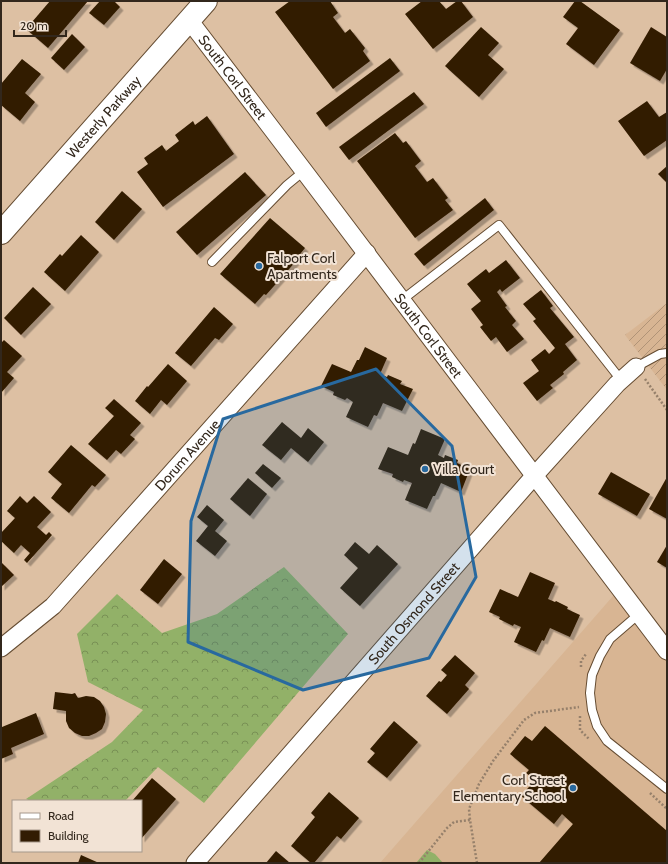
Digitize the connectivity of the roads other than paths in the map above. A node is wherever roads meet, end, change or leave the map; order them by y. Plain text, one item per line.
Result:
1 (206, 1) edge
2 (189, 20) junction
3 (304, 170) junction
4 (1, 233) edge
5 (367, 253) junction
6 (212, 262) dead end
7 (402, 300) junction
8 (667, 353) edge
9 (636, 367) joint
10 (621, 380) junction
11 (534, 475) junction
12 (639, 614) junction
13 (1, 648) edge
14 (667, 651) edge
15 (667, 789) edge
16 (195, 863) edge

1 - 2 main road, Westerly Parkway
2 - 3 street, South Corl Street
2 - 4 main road, Westerly Parkway
3 - 5 street, South Corl Street
3 - 6 lane
5 - 7 street, South Corl Street
5 - 13 street, Dorum Avenue
7 - 10 lane
7 - 11 street, South Corl Street
8 - 9 lane
9 - 10 street, South Osmond Street
10 - 11 street, South Osmond Street
11 - 12 street, South Corl Street
11 - 16 street, South Osmond Street
12 - 14 street, South Corl Street
12 - 15 lane

